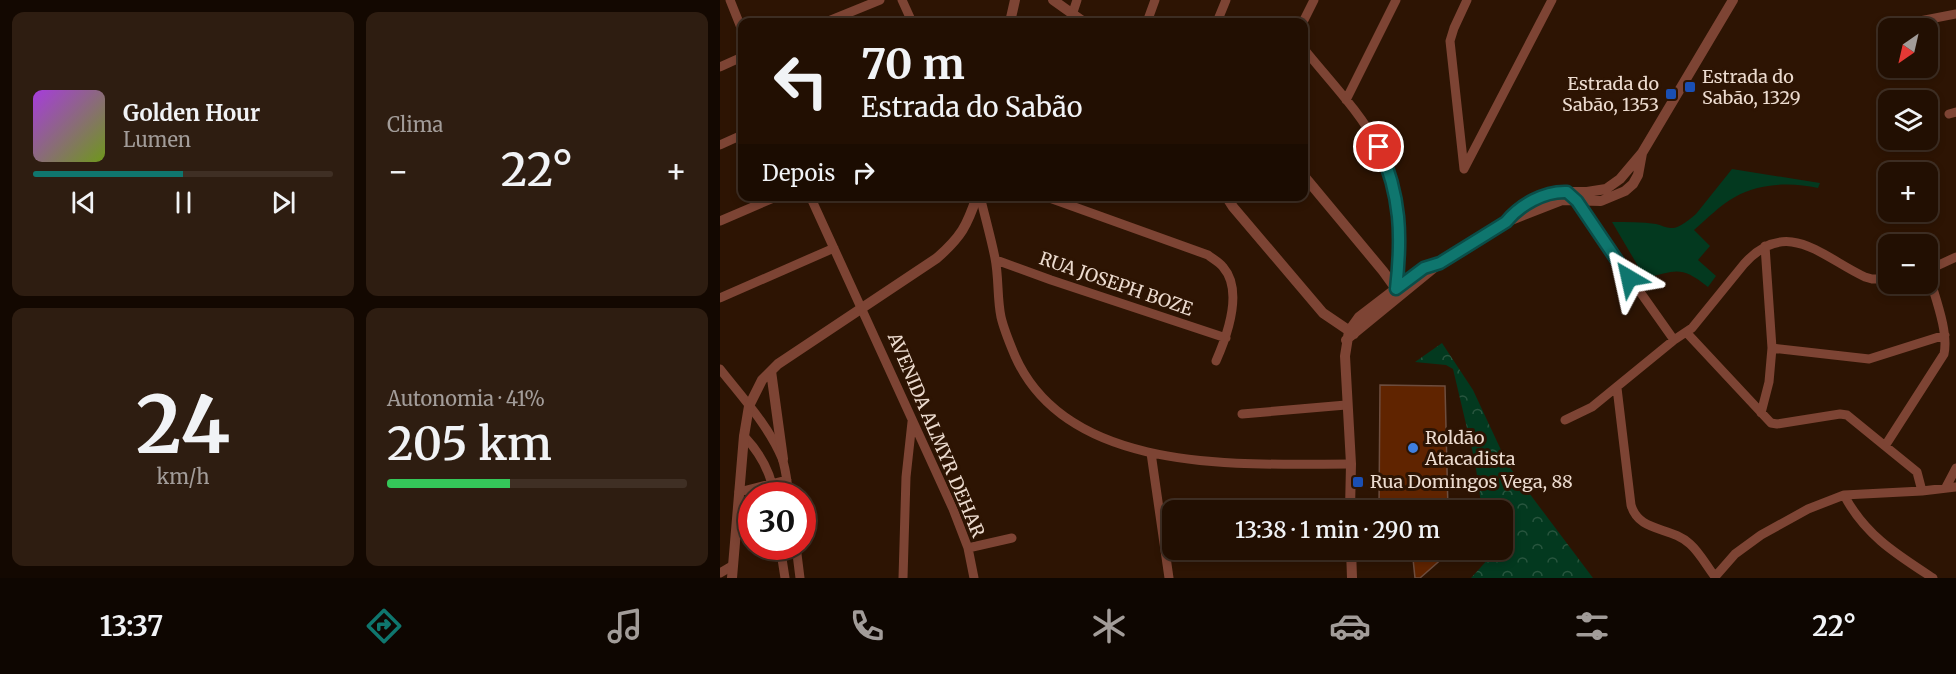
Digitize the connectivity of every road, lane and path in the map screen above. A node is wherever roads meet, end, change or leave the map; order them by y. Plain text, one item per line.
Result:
1 (730, 0) edge
2 (880, 0) edge
3 (902, 0) edge
4 (1015, 0) edge
5 (1053, 0) edge
6 (1077, 0) edge
7 (1155, 0) edge
8 (1226, 0) edge
9 (1314, 0) edge
10 (1395, 0) edge
11 (1467, 0) edge
12 (1552, 0) edge
13 (1733, 0) edge
14 (1956, 14) edge
15 (1072, 15) junction
16 (836, 18) edge
17 (910, 18) edge
18 (1011, 18) edge
19 (1077, 18) edge
20 (1148, 18) edge
21 (1219, 18) edge
22 (1305, 18) edge
23 (1935, 18) edge
24 (738, 20) edge
25 (1308, 54) edge
26 (738, 59) edge
27 (720, 67) edge
28 (1346, 100) junction
29 (738, 137) edge
30 (720, 145) edge
31 (1642, 153) junction
32 (1308, 181) edge
33 (1567, 192) junction
34 (766, 201) edge
35 (812, 201) edge
36 (976, 201) edge
37 (979, 201) edge
38 (1072, 201) edge
39 (1229, 201) edge
40 (1577, 201) junction
41 (720, 221) edge
42 (1506, 222) junction
43 (1765, 246) junction
44 (834, 248) junction
45 (1956, 257) edge
46 (996, 260) junction
47 (1440, 263) junction
48 (1938, 266) edge
49 (1878, 279) edge
50 (1396, 289) junction
51 (1934, 294) edge
52 (720, 298) edge
53 (862, 308) junction
54 (1386, 308) junction
55 (1686, 332) junction
56 (1350, 335) junction
57 (1945, 335) junction
58 (1226, 338) junction
59 (1674, 340) junction
60 (1772, 348) junction
61 (1216, 361) dead end
62 (720, 369) edge
63 (771, 371) junction
64 (1617, 388) junction
65 (1346, 405) junction
66 (749, 406) junction
67 (1761, 413) junction
68 (1242, 414) dead end
69 (913, 419) junction
70 (1565, 420) dead end
71 (744, 436) junction
72 (1885, 446) junction
73 (1151, 453) junction
74 (783, 459) junction
75 (1351, 464) junction
76 (1956, 468) edge
77 (787, 480) joint
78 (740, 482) edge
79 (771, 482) edge
80 (780, 482) edge
81 (1951, 487) edge
82 (1922, 491) junction
83 (1844, 495) junction
84 (1350, 500) edge
85 (738, 503) edge
86 (1012, 538) dead end
87 (968, 548) junction
88 (782, 560) edge
89 (798, 560) edge
90 (1351, 560) edge
91 (732, 566) junction
92 (720, 573) edge
93 (732, 578) edge
94 (784, 578) edge
95 (800, 578) edge
96 (903, 578) edge
97 (974, 578) edge
98 (1169, 578) edge
99 (1352, 578) edge
100 (1715, 578) edge
101 (1933, 578) edge

1 - 24 street
2 - 16 street
3 - 17 street
4 - 18 street
5 - 15 street
6 - 15 street
7 - 20 street
8 - 21 street
9 - 22 street
10 - 28 street
11 - 12 street
13 - 31 street
14 - 23 street
15 - 19 street
25 - 28 street
26 - 27 street
28 - 50 street
29 - 30 street
31 - 33 street
31 - 40 street
32 - 50 street
33 - 40 street
33 - 42 street
34 - 41 street
35 - 44 street, AVENIDA ALMYR DEHAR
36 - 53 street
37 - 46 street
38 - 58 street
39 - 56 street
40 - 42 street
40 - 59 street
42 - 47 street
43 - 49 street
43 - 55 street
43 - 60 street
44 - 52 street
44 - 53 street, AVENIDA ALMYR DEHAR
45 - 48 street
46 - 58 street, RUA JOSEPH BOZE
46 - 73 street
47 - 50 street
47 - 54 street
50 - 54 street
50 - 56 street
51 - 57 street
53 - 63 street
53 - 69 street, AVENIDA ALMYR DEHAR
54 - 56 street
55 - 59 street
55 - 67 street
56 - 65 street
57 - 60 street
57 - 72 street
58 - 61 street
59 - 64 street
60 - 67 street
62 - 66 street
63 - 66 street
63 - 74 street
64 - 70 street
64 - 100 street
65 - 68 street
65 - 75 street
66 - 71 street
66 - 74 street
67 - 72 street
69 - 87 street, AVENIDA ALMYR DEHAR
69 - 96 street
71 - 78 street
71 - 79 street
72 - 82 street
73 - 75 street
73 - 98 street
74 - 77 street
75 - 84 street
76 - 81 street
77 - 80 street
81 - 82 street
82 - 83 street
83 - 100 street
83 - 101 street
85 - 91 street
86 - 87 street
87 - 97 street, AVENIDA ALMYR DEHAR
88 - 94 street
89 - 95 street
90 - 99 street
91 - 92 street
91 - 93 street

